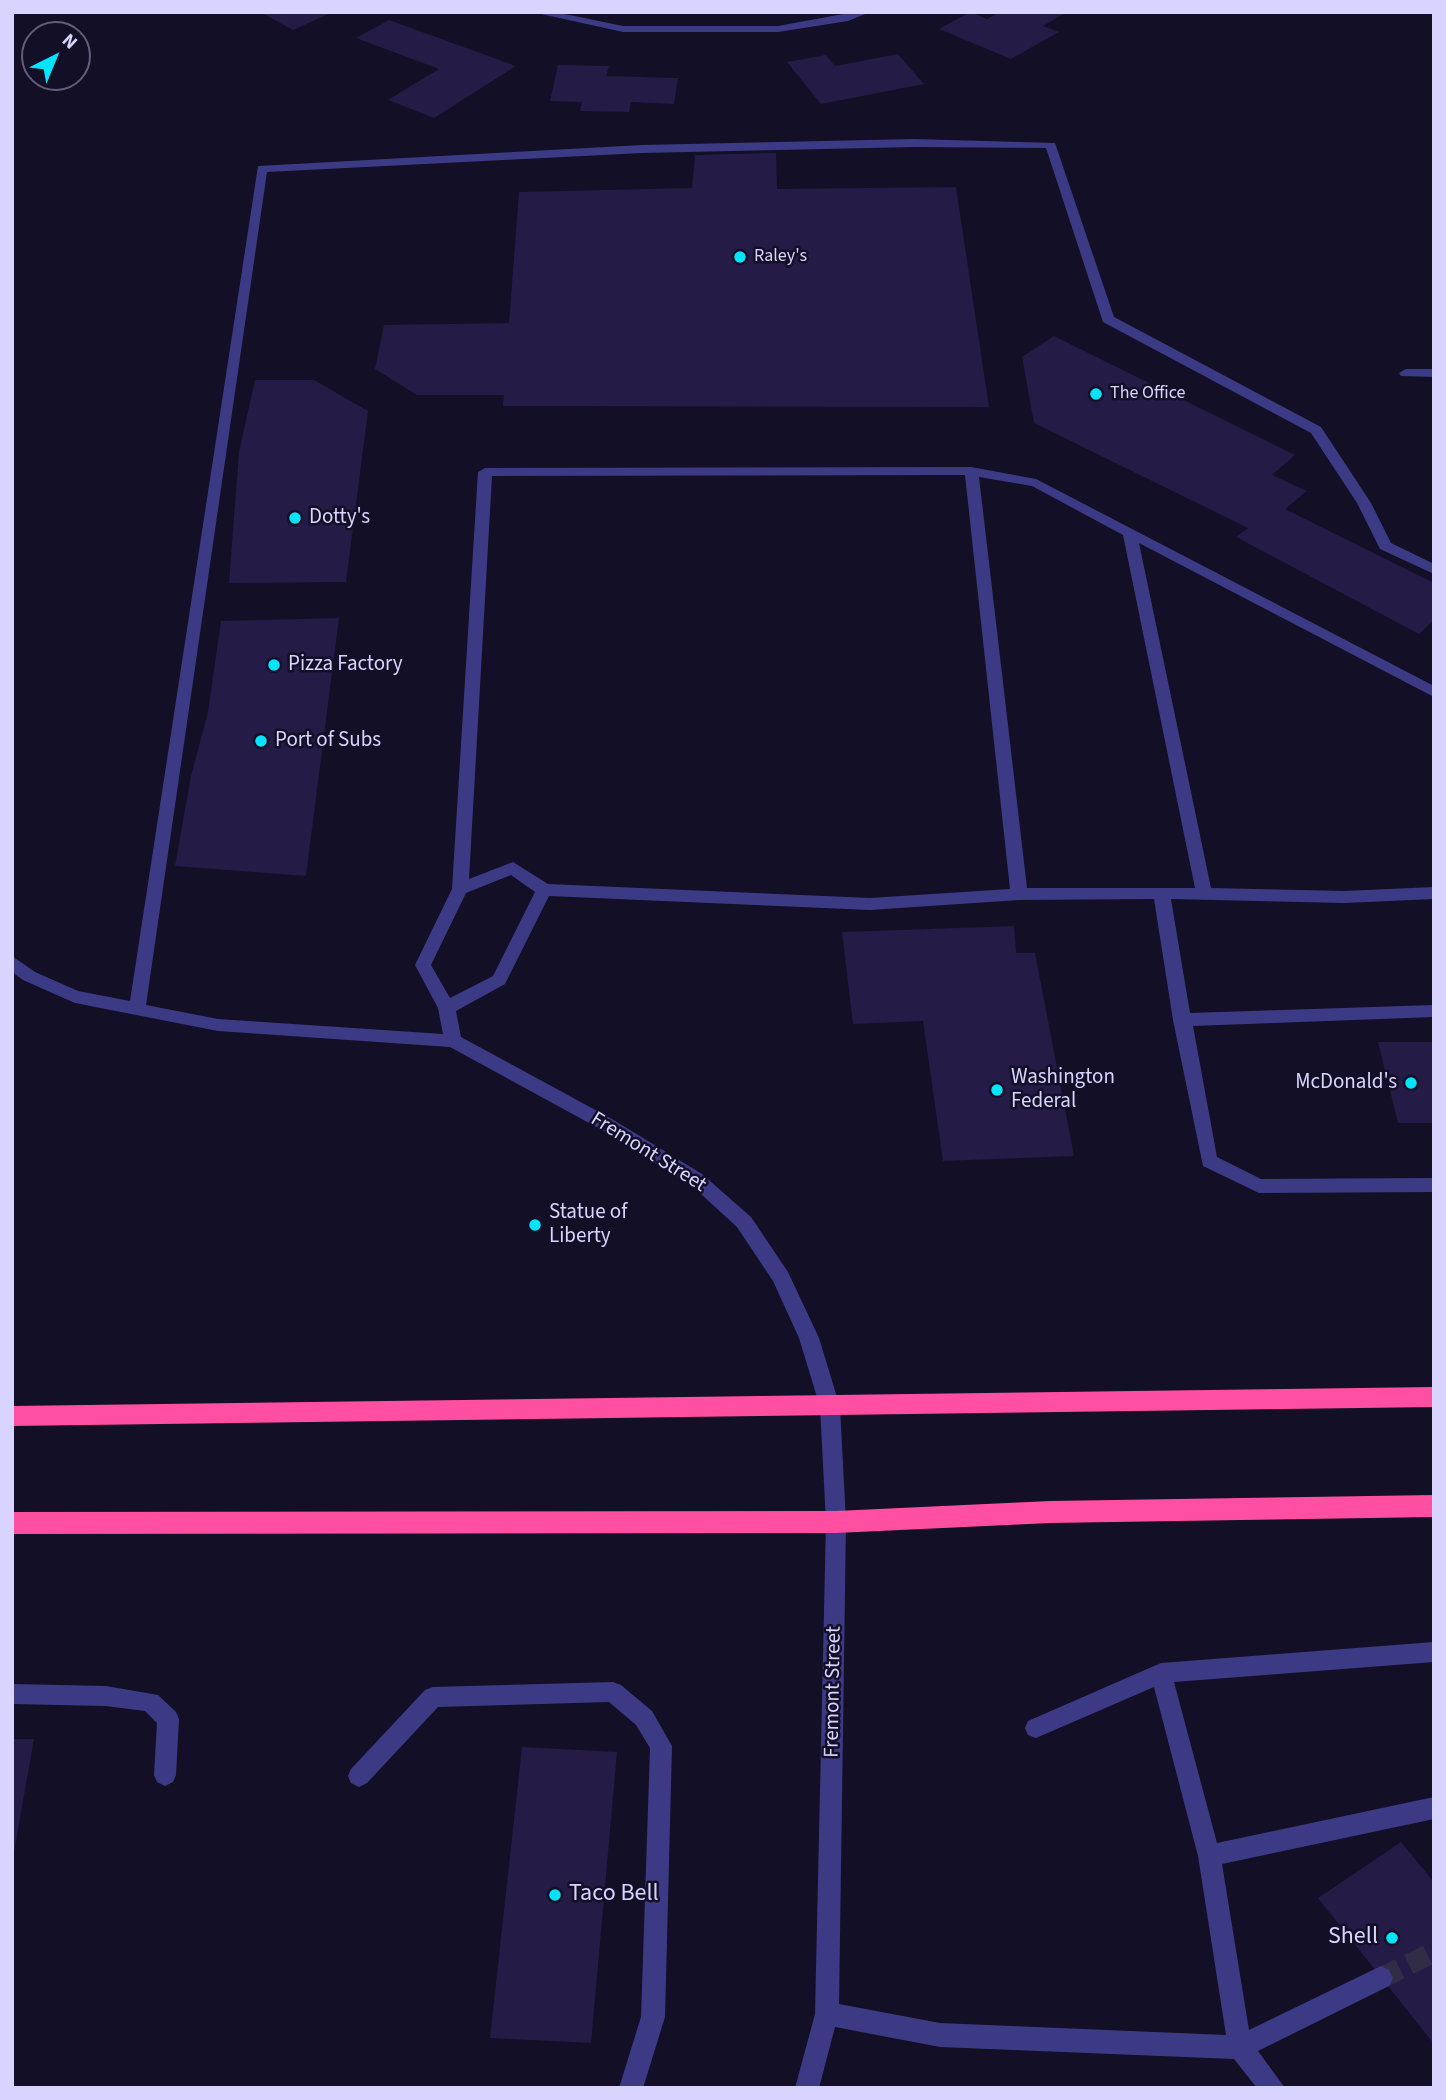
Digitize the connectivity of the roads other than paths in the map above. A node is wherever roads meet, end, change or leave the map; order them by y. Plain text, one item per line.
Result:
1 (537, 12) edge
2 (865, 12) edge
3 (1406, 373) dead end
4 (1434, 373) edge
5 (971, 471) junction
6 (1130, 532) junction
7 (1434, 570) edge
8 (1434, 692) edge
9 (460, 889) junction
10 (544, 890) junction
11 (1162, 893) junction
12 (1204, 893) junction
13 (1434, 893) edge
14 (1019, 894) junction
15 (12, 962) edge
16 (447, 1008) junction
17 (136, 1009) junction
18 (1434, 1011) edge
19 (1182, 1020) junction
20 (453, 1041) junction
21 (1434, 1185) edge
22 (1434, 1397) edge
23 (831, 1407) junction
24 (12, 1416) edge
25 (1434, 1506) edge
26 (836, 1522) junction
27 (12, 1523) edge
28 (1434, 1652) edge
29 (1161, 1673) junction
30 (12, 1694) edge
31 (1036, 1728) dead end
32 (165, 1775) dead end
33 (359, 1776) dead end
34 (1434, 1808) edge
35 (1209, 1856) junction
36 (1381, 1978) tunnel mouth
37 (827, 2014) junction
38 (1240, 2047) junction
39 (631, 2088) edge
40 (807, 2088) edge
41 (1273, 2088) edge

1 - 2 street
3 - 4 street
5 - 6 street
5 - 9 street
5 - 14 street
6 - 8 street
6 - 12 street
7 - 17 street
9 - 10 street
9 - 16 street
10 - 14 street
10 - 16 street
11 - 12 street
11 - 14 street
11 - 19 street
12 - 13 street
15 - 17 street, Fremont Street
16 - 20 street
17 - 20 street, Fremont Street
18 - 19 street
19 - 21 street
20 - 23 street, Fremont Street
22 - 23 highway
23 - 24 highway
23 - 26 street, Fremont Street
25 - 26 highway
26 - 27 highway
26 - 37 street, Fremont Street
28 - 29 street
29 - 31 street
29 - 35 street
30 - 32 street
33 - 39 street
34 - 35 street
35 - 38 street
36 - 38 street
37 - 38 street
37 - 40 street, Fremont Street
38 - 41 street

